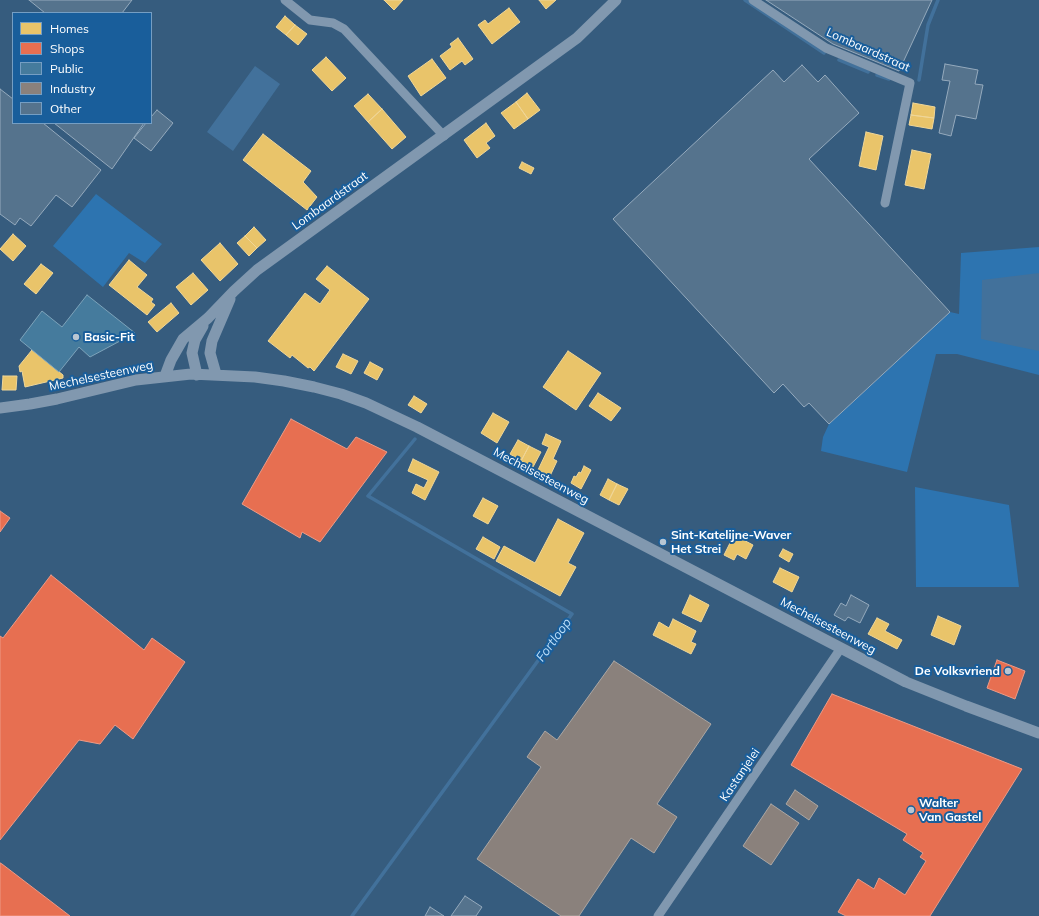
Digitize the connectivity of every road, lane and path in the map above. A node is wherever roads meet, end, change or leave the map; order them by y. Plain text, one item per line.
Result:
1 (285, 0) edge
2 (616, 0) edge
3 (753, 0) edge
4 (444, 136) junction
5 (885, 203) dead end
6 (234, 291) junction
7 (208, 318) junction
8 (216, 374) junction
9 (197, 375) junction
10 (165, 376) junction
11 (0, 408) edge
12 (841, 648) junction
13 (1039, 733) edge
14 (658, 916) edge

1 - 4 street
2 - 4 street, Lombaardstraat
3 - 5 street, Lombaardstraat
4 - 6 street, Lombaardstraat
6 - 7 street, Lombaardstraat
6 - 8 street, Lombaardstraat
7 - 9 street, Lombaardstraat
7 - 10 street, Lombaardstraat
8 - 9 street, Mechelsesteenweg
8 - 12 street, Mechelsesteenweg
9 - 10 street, Mechelsesteenweg
10 - 11 street, Mechelsesteenweg
12 - 13 street, Mechelsesteenweg
12 - 14 street, Kastanjelei

